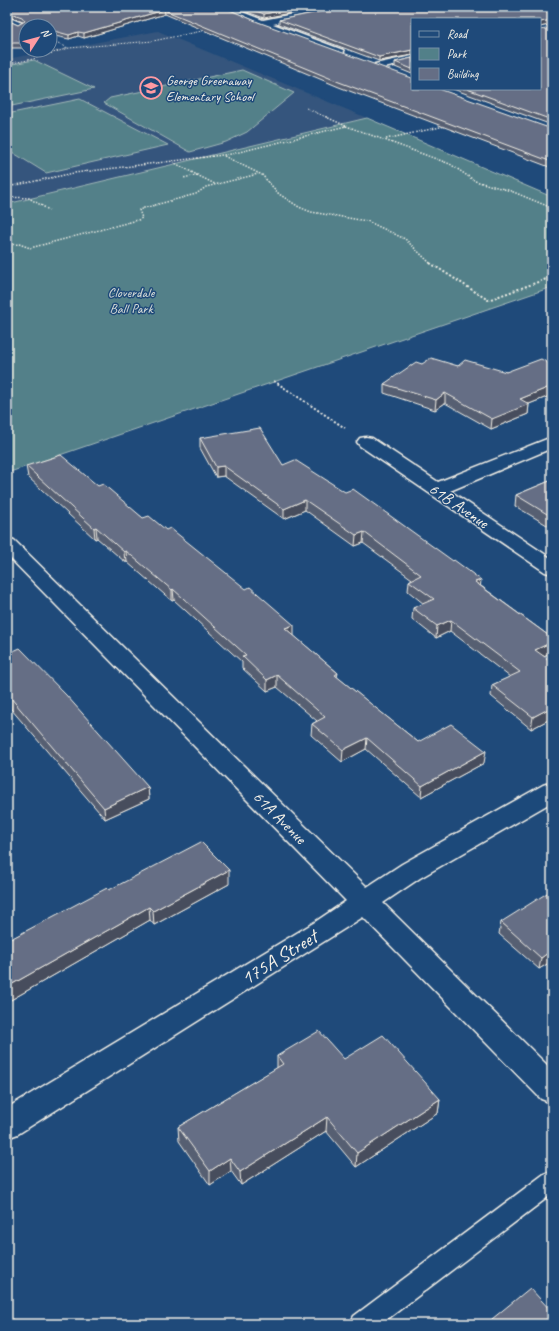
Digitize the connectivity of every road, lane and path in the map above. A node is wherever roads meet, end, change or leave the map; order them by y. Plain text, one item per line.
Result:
1 (221, 7) edge
2 (343, 7) edge
3 (7, 20) edge
4 (262, 23) junction
5 (18, 25) edge
6 (208, 30) edge
7 (58, 43) edge
8 (69, 48) junction
9 (350, 56) edge
10 (411, 59) edge
11 (7, 64) edge
12 (395, 72) edge
13 (306, 108) dead end
14 (346, 126) junction
15 (446, 126) edge
16 (385, 139) junction
17 (223, 155) junction
18 (172, 161) junction
19 (258, 174) junction
20 (197, 175) junction
21 (183, 178) dead end
22 (215, 184) junction
23 (7, 187) edge
24 (7, 197) edge
25 (552, 208) edge
26 (48, 210) dead end
27 (7, 245) edge
28 (552, 277) edge
29 (274, 381) dead end
30 (366, 442) joint
31 (552, 442) edge
32 (436, 490) junction
33 (7, 544) edge
34 (552, 568) edge
35 (552, 792) edge
36 (365, 902) junction
37 (552, 1090) edge
38 (7, 1124) edge
39 (552, 1182) edge
40 (362, 1324) edge

1 - 4 street
2 - 4 street
3 - 5 street
4 - 9 street
6 - 8 path
7 - 8 path
8 - 11 path
10 - 12 street
13 - 14 path
14 - 16 path
14 - 17 path
15 - 16 path
16 - 25 path
17 - 18 path
17 - 19 path
18 - 20 path
18 - 23 path
19 - 22 path
19 - 28 path
20 - 21 path
20 - 22 path
22 - 27 path
24 - 26 path
29 - 30 path
30 - 32 street, 61B Avenue
31 - 32 street
32 - 34 street, 61B Avenue
33 - 36 street, 61A Avenue
35 - 36 street, 175A Street
36 - 37 street, 61A Avenue
36 - 38 street, 175A Street
39 - 40 lane

